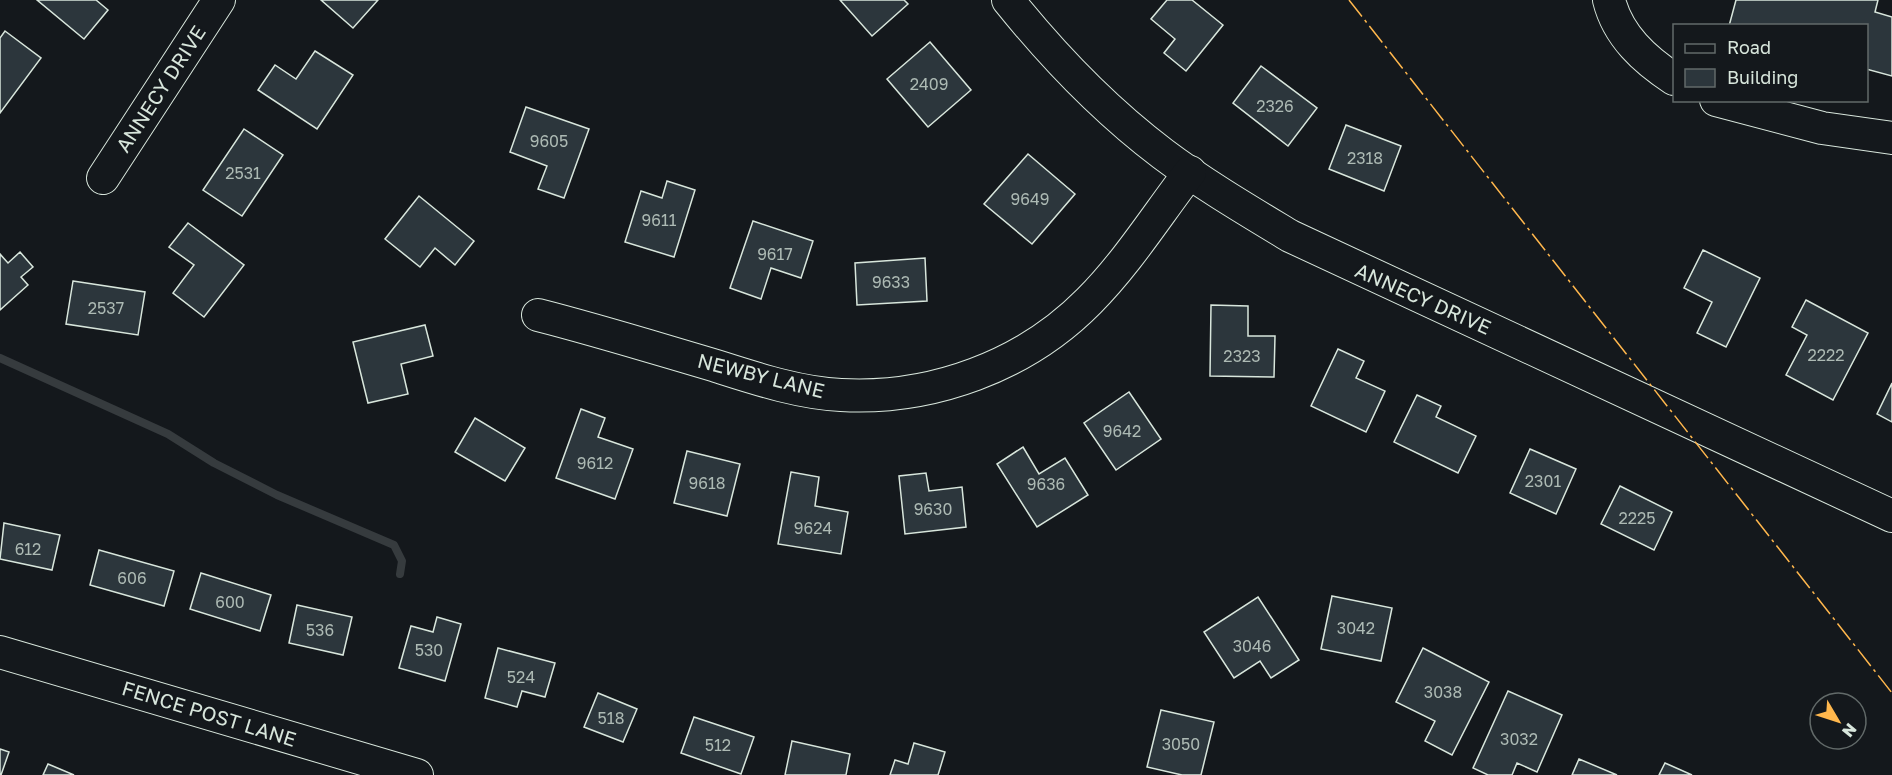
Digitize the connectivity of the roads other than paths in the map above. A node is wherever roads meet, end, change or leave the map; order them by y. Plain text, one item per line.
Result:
1 (219, 0) edge
2 (1008, 0) edge
3 (1609, 0) edge
4 (1673, 78) edge
5 (1724, 102) edge
6 (1892, 138) edge
7 (1190, 172) junction
8 (103, 178) dead end
9 (538, 315) dead end
10 (1892, 516) edge
11 (0, 652) edge
12 (417, 775) edge

1 - 8 street, ANNECY DRIVE
2 - 7 street, ANNECY DRIVE
3 - 4 street
5 - 6 street
7 - 9 street, NEWBY LANE
7 - 10 street, ANNECY DRIVE
11 - 12 street, FENCE POST LANE

